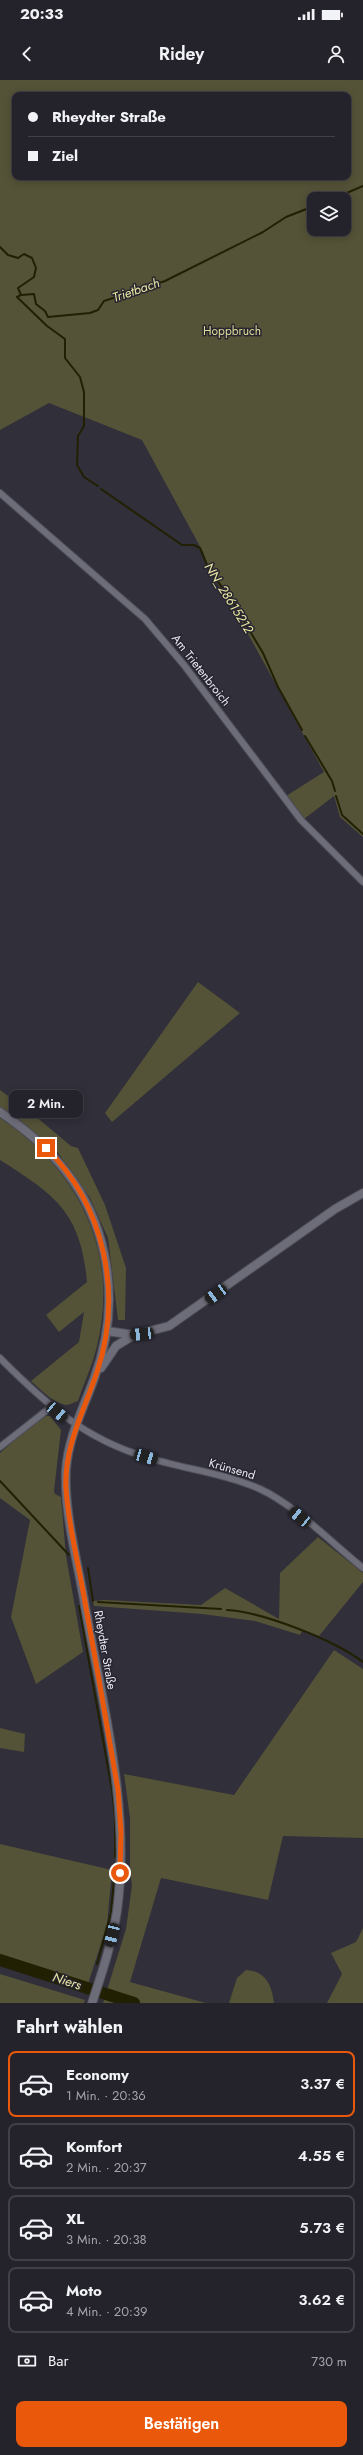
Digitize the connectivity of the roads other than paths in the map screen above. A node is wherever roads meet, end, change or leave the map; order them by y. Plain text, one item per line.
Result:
1 (0, 493) edge
2 (363, 882) edge
3 (0, 1112) edge
4 (363, 1193) edge
5 (107, 1331) junction
6 (134, 1335) junction
7 (0, 1358) edge
8 (94, 1381) junction
9 (51, 1406) junction
10 (76, 1426) junction
11 (0, 1447) edge
12 (363, 1568) edge
13 (92, 2003) edge

1 - 2 street, Am Trietenbroich
3 - 5 main road
4 - 6 main road
5 - 6 main road
5 - 8 main road
6 - 8 main road
7 - 9 street
8 - 10 main road, Rheydter Straße
9 - 10 street
9 - 11 street
10 - 12 street, Krünsend
10 - 13 main road, Rheydter Straße

